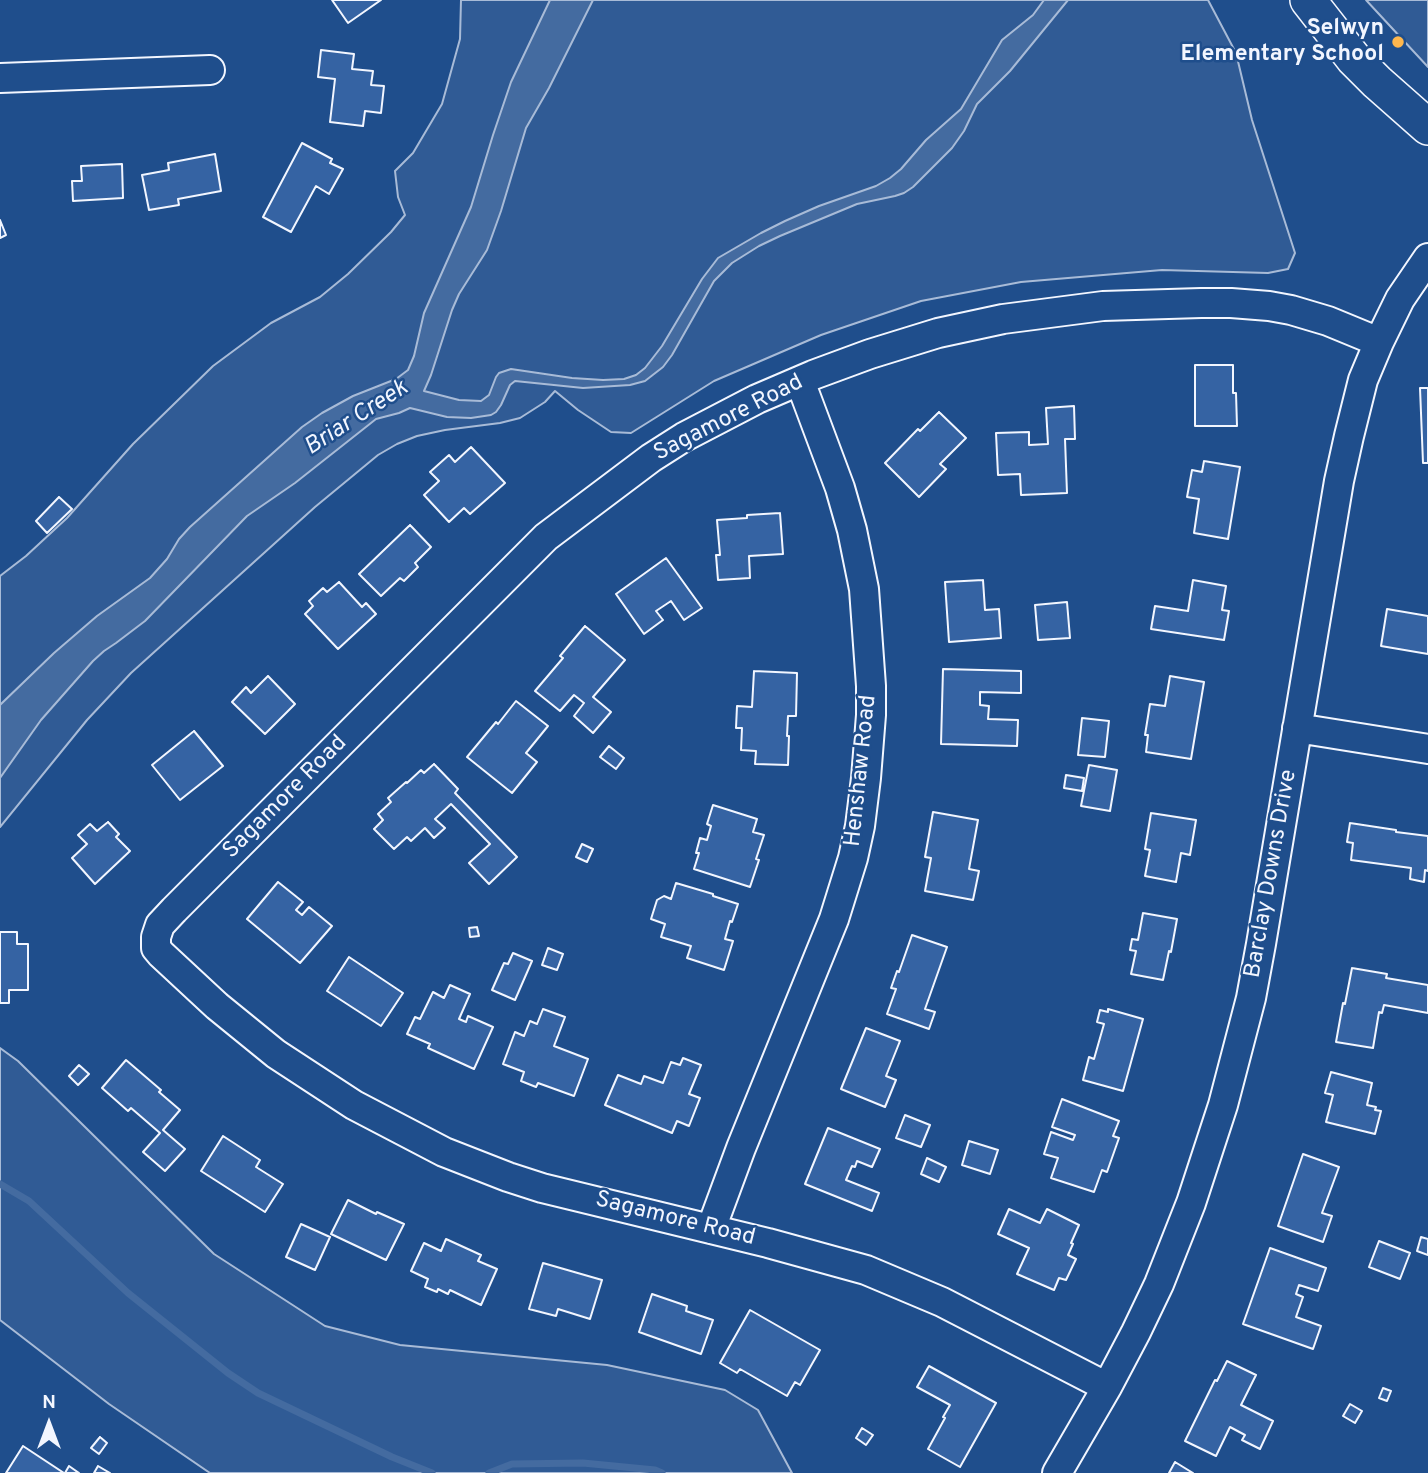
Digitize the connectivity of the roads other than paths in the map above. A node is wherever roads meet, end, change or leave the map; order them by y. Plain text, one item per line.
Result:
1 (1307, 0) edge
2 (210, 70) dead end
3 (0, 78) edge
4 (1428, 127) edge
5 (1428, 258) edge
6 (1379, 342) junction
7 (800, 381) junction
8 (1297, 728) junction
9 (1428, 749) edge
10 (711, 1229) junction
11 (1107, 1387) junction
12 (1056, 1473) edge

1 - 4 main road
2 - 3 street
5 - 6 street, Barclay Downs Drive
6 - 7 street, Sagamore Road
6 - 8 street, Barclay Downs Drive
7 - 10 street, Henshaw Road
7 - 10 street, Sagamore Road
8 - 9 street
8 - 11 street, Barclay Downs Drive
10 - 11 street, Sagamore Road
11 - 12 street, Barclay Downs Drive

